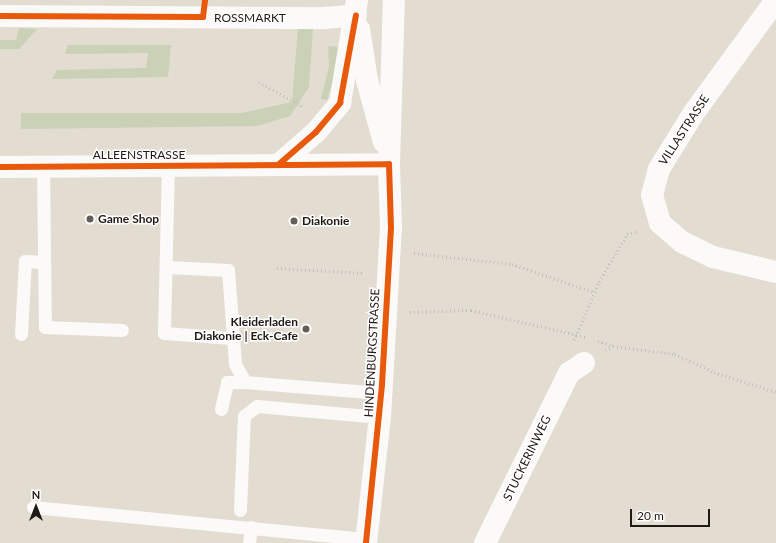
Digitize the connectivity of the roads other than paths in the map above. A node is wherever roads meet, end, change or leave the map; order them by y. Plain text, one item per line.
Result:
1 (394, 0) edge
2 (776, 0) edge
3 (357, 8) edge
4 (204, 9) edge
5 (0, 16) edge
6 (389, 164) junction
7 (278, 165) junction
8 (168, 166) junction
9 (0, 167) edge
10 (43, 167) junction
11 (44, 262) junction
12 (166, 267) junction
13 (776, 272) edge
14 (122, 330) dead end
15 (21, 334) dead end
16 (232, 338) junction
17 (576, 368) road end
18 (245, 382) junction
19 (381, 393) junction
20 (221, 409) dead end
21 (380, 417) junction
22 (33, 507) dead end
23 (240, 510) dead end
24 (251, 528) junction
25 (367, 541) edge
26 (250, 543) edge
27 (485, 543) edge

1 - 6 street
2 - 13 street, VILLASTRASSE
3 - 4 street, ROSSMARKT
3 - 6 street
3 - 7 street
4 - 5 street, ROSSMARKT
6 - 7 street, ALLEENSTRASSE
6 - 19 street, HINDENBURGSTRASSE
7 - 8 street, ALLEENSTRASSE
8 - 10 street, ALLEENSTRASSE
8 - 12 lane
9 - 10 street, ALLEENSTRASSE
10 - 11 lane
11 - 14 lane
11 - 15 lane
12 - 16 lane
12 - 16 lane
16 - 18 lane
17 - 27 street, STUCKERINWEG
18 - 19 lane
18 - 20 lane
19 - 21 street, HINDENBURGSTRASSE
21 - 23 lane
21 - 25 street, HINDENBURGSTRASSE
22 - 24 lane
24 - 25 lane
24 - 26 lane

